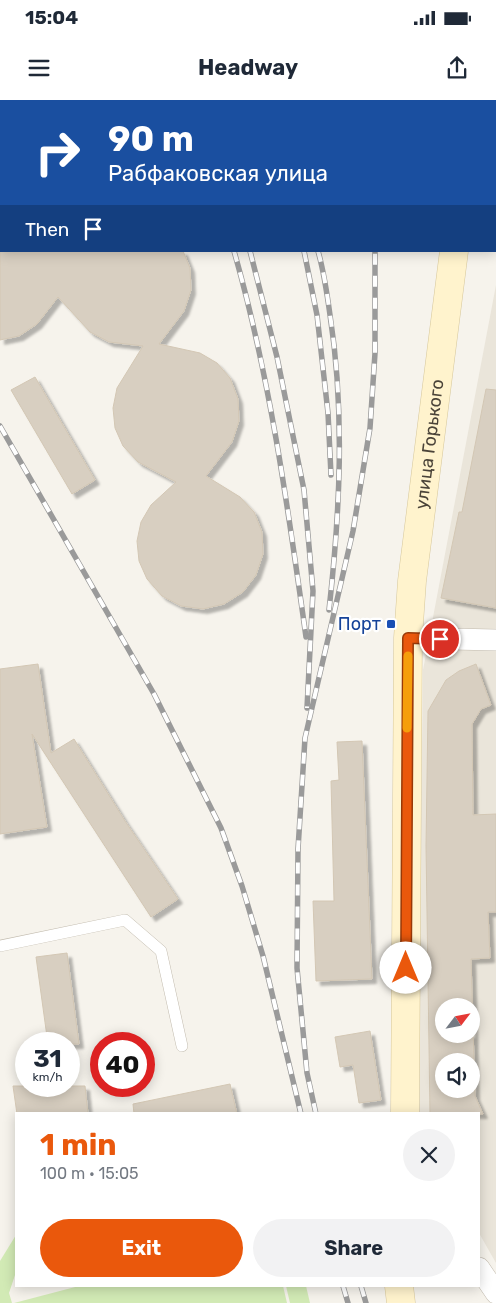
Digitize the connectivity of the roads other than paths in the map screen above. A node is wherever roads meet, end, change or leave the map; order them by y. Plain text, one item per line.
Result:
1 (454, 252) edge
2 (408, 638) junction
3 (496, 640) edge
4 (0, 946) edge
5 (182, 1046) dead end
6 (406, 1112) edge
7 (480, 1270) edge
8 (399, 1287) edge
9 (496, 1294) edge
10 (400, 1303) edge

1 - 2 street, улица Горького
2 - 3 street
2 - 6 street, улица Горького
4 - 5 lane
7 - 9 street
8 - 10 street

